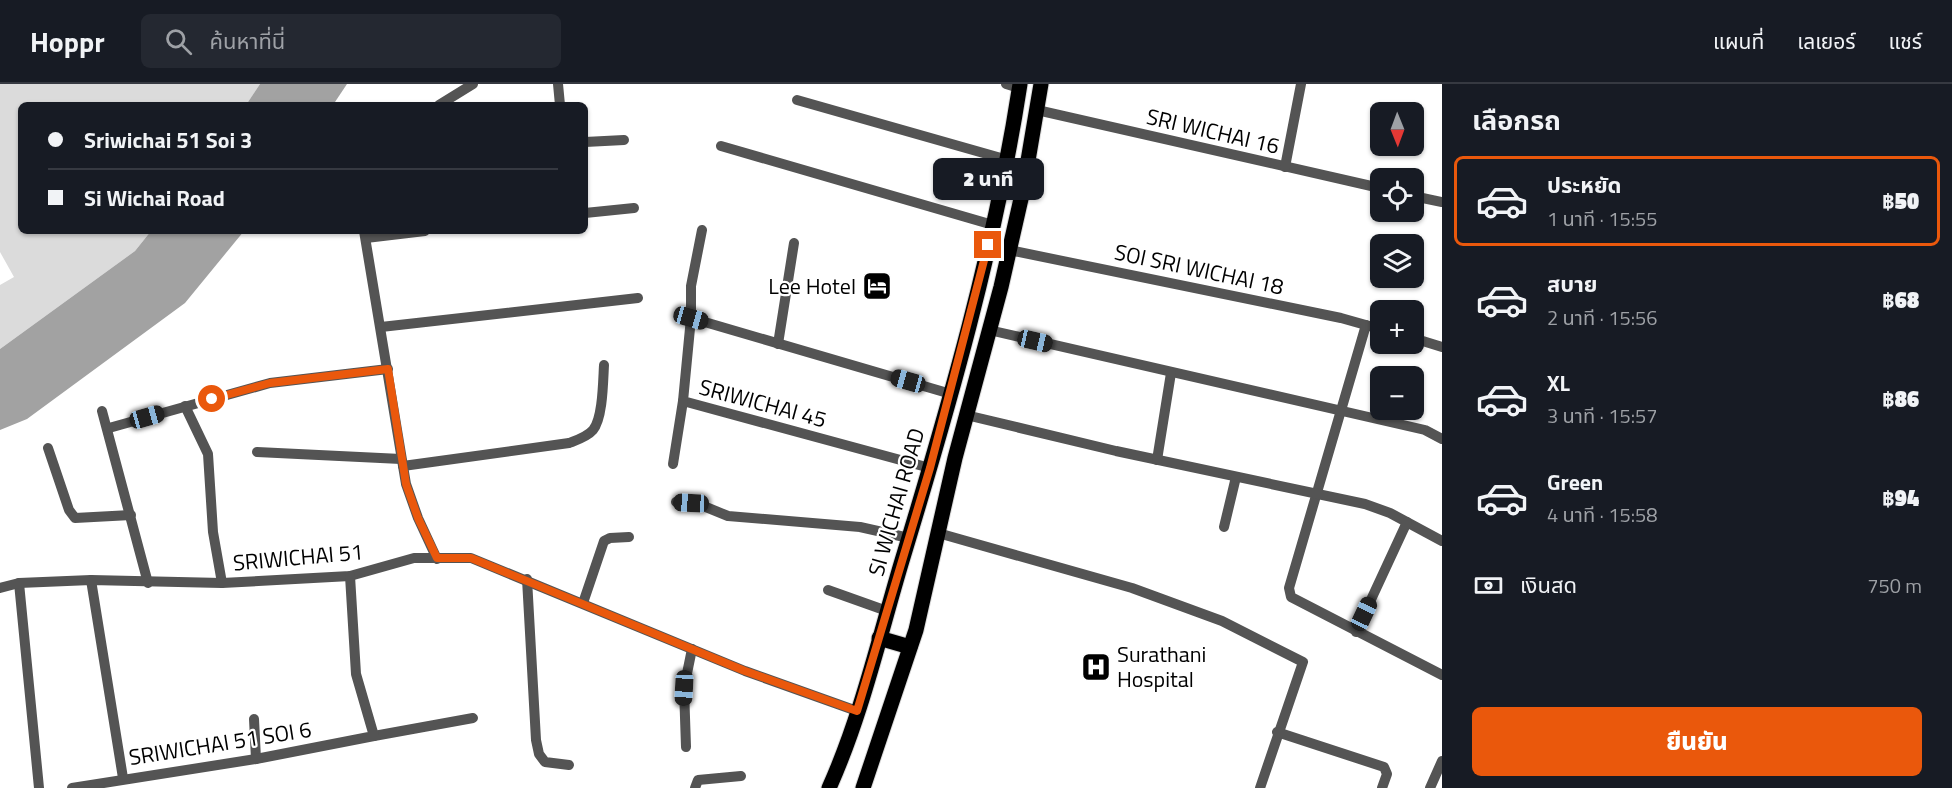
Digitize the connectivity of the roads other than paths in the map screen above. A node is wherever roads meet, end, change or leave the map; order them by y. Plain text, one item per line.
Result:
1 (473, 84) edge
2 (558, 84) edge
3 (1041, 84) edge
4 (1301, 84) edge
5 (1015, 85) edge
6 (797, 100) dead end
7 (444, 102) edge
8 (560, 102) edge
9 (1037, 110) junction
10 (624, 140) dead end
11 (588, 142) edge
12 (721, 146) dead end
13 (1008, 160) junction
14 (1285, 167) junction
15 (1370, 187) edge
16 (1424, 198) edge
17 (1442, 202) edge
18 (634, 208) dead end
19 (588, 213) edge
20 (993, 225) junction
21 (702, 230) dead end
22 (365, 234) edge
23 (794, 243) dead end
24 (1009, 250) junction
25 (638, 298) dead end
26 (691, 318) junction
27 (1366, 325) junction
28 (1370, 326) edge
29 (381, 327) junction
30 (989, 330) junction
31 (1424, 342) edge
32 (778, 344) junction
33 (1442, 347) edge
34 (604, 365) dead end
35 (388, 369) junction
36 (1171, 373) junction
37 (951, 394) junction
38 (684, 401) junction
39 (185, 406) junction
40 (1342, 410) junction
41 (102, 411) dead end
42 (966, 415) junction
43 (109, 428) junction
44 (1442, 439) edge
45 (48, 448) dead end
46 (257, 452) dead end
47 (1158, 460) junction
48 (402, 463) junction
49 (672, 464) dead end
50 (930, 468) junction
51 (1236, 477) junction
52 (1318, 494) junction
53 (676, 502) dead end
54 (131, 515) junction
55 (1407, 522) junction
56 (1224, 527) dead end
57 (938, 533) junction
58 (630, 537) dead end
59 (909, 538) junction
60 (1442, 541) edge
61 (437, 558) junction
62 (350, 576) junction
63 (527, 579) junction
64 (91, 580) junction
65 (19, 583) junction
66 (222, 583) junction
67 (148, 584) junction
68 (0, 588) edge
69 (828, 590) dead end
70 (583, 603) junction
71 (887, 611) junction
72 (1356, 632) junction
73 (879, 638) junction
74 (910, 647) junction
75 (692, 649) junction
76 (1441, 672) edge
77 (857, 711) junction
78 (473, 718) dead end
79 (254, 719) dead end
80 (1277, 732) junction
81 (374, 736) junction
82 (686, 747) dead end
83 (256, 759) junction
84 (1442, 761) edge
85 (569, 765) dead end
86 (741, 776) dead end
87 (123, 778) junction
88 (39, 788) edge
89 (72, 788) edge
90 (695, 788) edge
91 (829, 788) edge
92 (863, 788) edge
93 (1260, 788) edge
94 (1382, 788) edge
95 (1430, 788) edge

1 - 7 street
2 - 8 street
3 - 9 main road, SI WICHAI ROAD
4 - 14 street
5 - 13 main road, SI WICHAI ROAD
6 - 13 street
9 - 14 street, SRI WICHAI 16
9 - 24 main road, SI WICHAI ROAD
10 - 11 street
12 - 20 street
13 - 20 main road, SI WICHAI ROAD
14 - 15 street, SRI WICHAI 16
16 - 17 street
18 - 19 street
20 - 37 main road, SI WICHAI ROAD
21 - 26 street, SRIWICHAI 45
22 - 29 street
23 - 32 street
24 - 27 street, SOI SRI WICHAI 18
24 - 30 main road, SI WICHAI ROAD
25 - 29 street
26 - 32 street
26 - 38 street, SRIWICHAI 45
27 - 28 street, SOI SRI WICHAI 18
27 - 40 street
29 - 35 street
30 - 36 street
30 - 42 main road, SI WICHAI ROAD
31 - 33 street
32 - 37 street
34 - 48 street
35 - 39 street
35 - 48 street
36 - 40 street
36 - 47 street
37 - 50 main road, SI WICHAI ROAD
38 - 49 street
38 - 50 street, SRIWICHAI 45
39 - 43 street
39 - 66 street
40 - 44 street
40 - 52 street
41 - 43 street
42 - 47 street
42 - 57 main road, SI WICHAI ROAD
43 - 54 street
45 - 54 street
46 - 48 street
47 - 51 street
48 - 61 street
50 - 59 main road, SI WICHAI ROAD
51 - 52 street
51 - 56 street
52 - 55 street
52 - 72 street
53 - 59 street
54 - 67 street
55 - 60 street
55 - 72 street
57 - 74 main road, SI WICHAI ROAD
57 - 80 street
58 - 70 street
59 - 71 main road, SI WICHAI ROAD
61 - 62 street, SRIWICHAI 51
61 - 63 street, SRIWICHAI 51
62 - 66 street, SRIWICHAI 51
62 - 81 street
63 - 70 street, SRIWICHAI 51
63 - 85 street
64 - 65 street, SRIWICHAI 51
64 - 67 street, SRIWICHAI 51
64 - 87 street
65 - 68 street, SRIWICHAI 51
65 - 88 street
66 - 67 street, SRIWICHAI 51
69 - 71 street
70 - 75 street, SRIWICHAI 51
71 - 73 main road, SI WICHAI ROAD
72 - 76 street
73 - 74 main road
73 - 77 main road, SI WICHAI ROAD
74 - 92 main road, SI WICHAI ROAD
75 - 77 street, SRIWICHAI 51
75 - 82 street
77 - 91 main road, SI WICHAI ROAD
78 - 81 street, SRIWICHAI 51 SOI 6
79 - 83 street
80 - 93 street
80 - 94 street
81 - 83 street, SRIWICHAI 51 SOI 6
83 - 87 street, SRIWICHAI 51 SOI 6
84 - 95 street
86 - 90 street
87 - 89 street, SRIWICHAI 51 SOI 6

